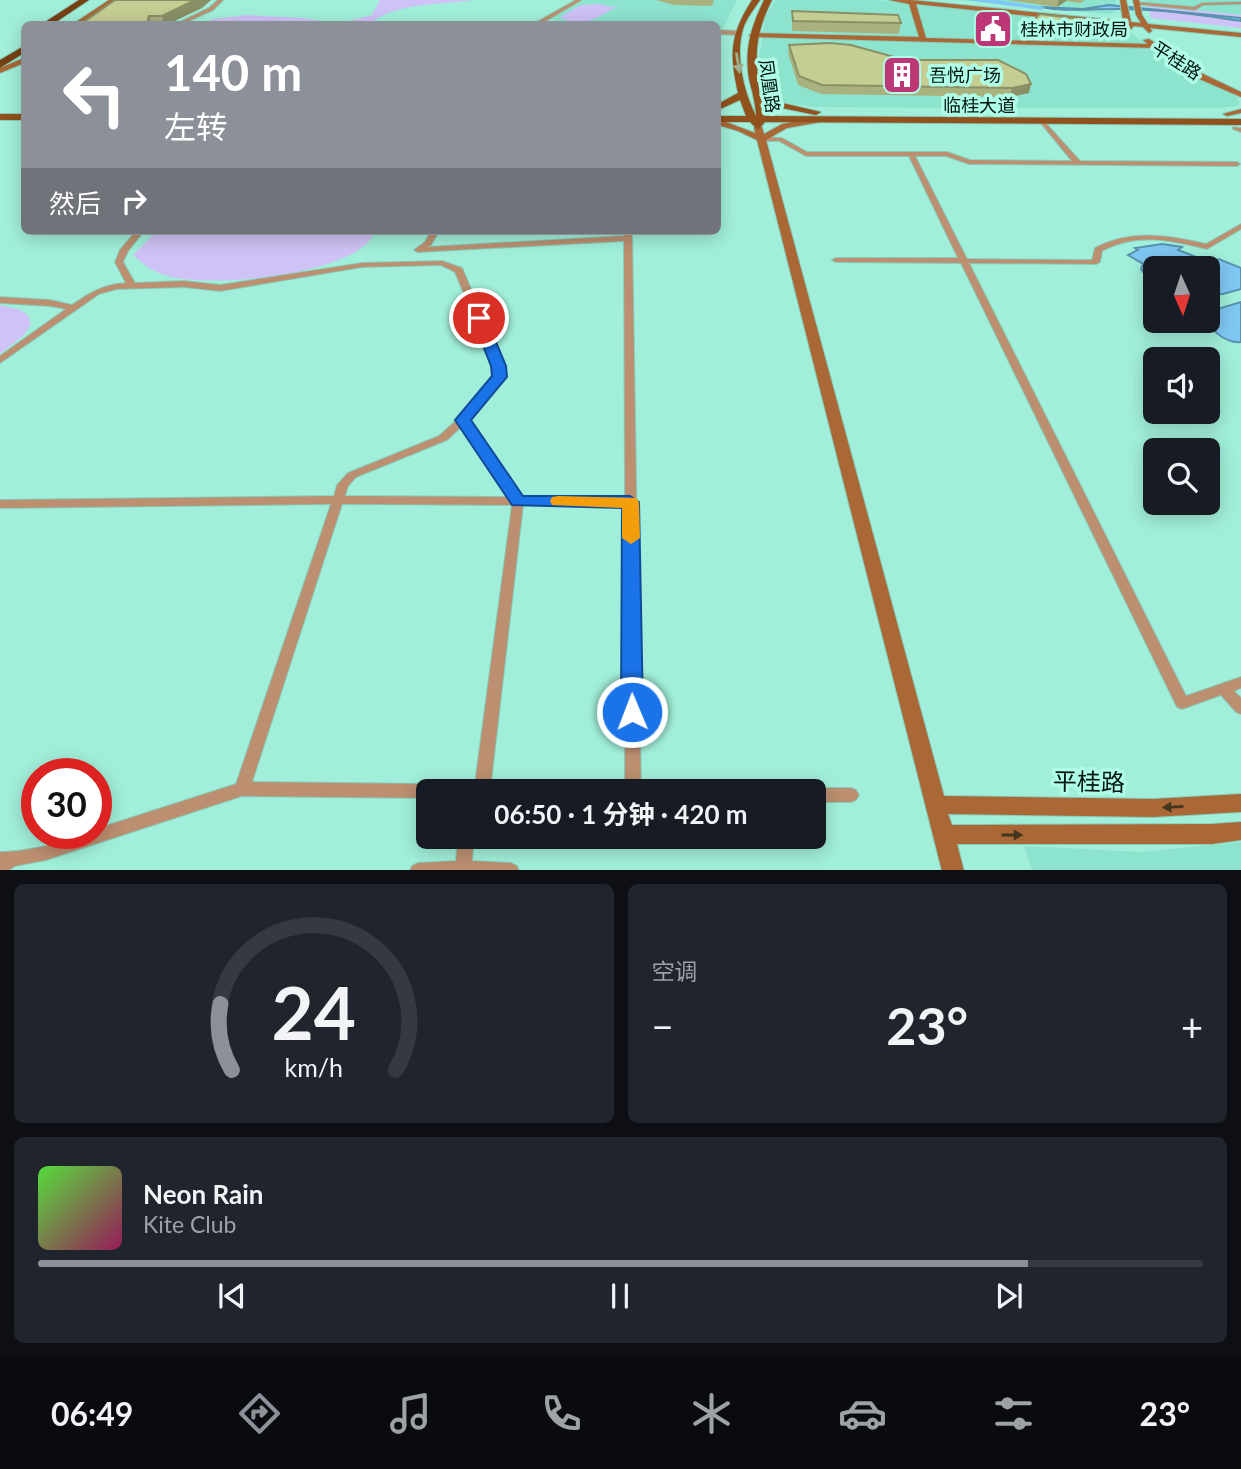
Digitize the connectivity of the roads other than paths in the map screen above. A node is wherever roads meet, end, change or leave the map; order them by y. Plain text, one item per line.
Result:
1 (85, 0) edge
2 (99, 0) edge
3 (113, 0) edge
4 (221, 0) edge
5 (580, 0) edge
6 (756, 0) edge
7 (768, 0) edge
8 (892, 0) edge
9 (930, 0) edge
10 (1148, 0) edge
11 (1169, 1) edge
12 (911, 2) junction
13 (1123, 2) edge
14 (1136, 3) edge
15 (1241, 3) edge
16 (1199, 5) junction
17 (89, 16) junction
18 (104, 16) edge
19 (1125, 19) junction
20 (1141, 20) junction
21 (52, 21) edge
22 (66, 21) edge
23 (81, 21) edge
24 (185, 21) edge
25 (542, 21) edge
26 (721, 32) edge
27 (738, 33) junction
28 (1241, 33) edge
29 (752, 34) junction
30 (921, 40) junction
31 (21, 41) edge
32 (1154, 45) junction
33 (21, 51) edge
34 (0, 55) edge
35 (21, 61) edge
36 (0, 65) edge
37 (0, 71) edge
38 (1241, 93) edge
39 (744, 94) junction
40 (757, 94) junction
41 (721, 107) edge
42 (721, 110) edge
43 (0, 111) edge
44 (21, 111) edge
45 (1241, 113) edge
46 (818, 116) junction
47 (0, 117) edge
48 (21, 117) edge
49 (721, 120) edge
50 (721, 121) edge
51 (1042, 121) junction
52 (757, 122) junction
53 (1239, 127) edge
54 (911, 154) junction
55 (1078, 163) junction
56 (1237, 164) dead end
57 (1241, 226) edge
58 (137, 235) edge
59 (433, 235) edge
60 (615, 235) edge
61 (628, 235) edge
62 (836, 260) dead end
63 (963, 261) junction
64 (132, 286) junction
65 (0, 300) edge
66 (73, 308) junction
67 (0, 360) edge
68 (463, 420) junction
69 (339, 500) junction
70 (519, 501) junction
71 (630, 502) junction
72 (0, 504) edge
73 (1241, 682) edge
74 (1224, 689) junction
75 (1241, 708) edge
76 (484, 779) edge
77 (633, 779) edge
78 (242, 789) junction
79 (416, 791) edge
80 (826, 795) edge
81 (851, 795) dead end
82 (1241, 803) edge
83 (935, 805) junction
84 (1241, 831) edge
85 (944, 835) junction
86 (465, 849) edge
87 (4, 862) edge
88 (463, 869) edge
89 (418, 870) edge
90 (511, 870) edge
91 (953, 870) edge

1 - 21 highway
2 - 22 highway
3 - 17 main road
4 - 24 street
5 - 25 street
6 - 27 main road, 凤凰路
7 - 29 main road, 凤凰路
8 - 12 main road
9 - 19 main road
10 - 11 street
11 - 16 street
12 - 19 main road
12 - 30 main road
13 - 19 main road
14 - 16 street
14 - 20 main road, 平桂路
15 - 16 street
17 - 18 street
17 - 23 main road
19 - 20 main road
19 - 32 main road, 平桂路
20 - 28 main road
20 - 38 main road, 平桂路
26 - 27 street
27 -> 39 main road, 凤凰路
29 - 30 main road
29 - 40 main road, 凤凰路
30 - 32 main road
31 - 34 highway
32 - 38 main road, 平桂路
33 - 36 highway
35 - 37 main road
39 - 41 main road
39 - 52 main road, 凤凰路
40 - 46 main road
40 - 52 main road, 凤凰路
42 - 52 main road, 临桂大道
43 - 44 main road
45 - 46 main road, 临桂大道
46 - 51 main road, 临桂大道
46 - 52 main road, 临桂大道
46 - 52 main road
47 - 48 main road
49 - 52 main road, 临桂大道
50 - 52 main road
51 - 53 main road, 临桂大道
51 - 55 street
52 - 54 street
52 - 83 main road
54 - 55 street
54 - 63 street
55 - 56 street
57 - 63 street
58 - 64 street
59 - 60 street
61 - 71 street
62 - 63 street
63 - 74 street
64 - 66 street
64 - 68 street
65 - 66 street
66 - 67 street
68 - 69 street
68 - 70 street
69 - 70 street
69 - 72 street
69 - 78 street
70 - 71 street
70 - 76 street
71 - 77 street
73 - 74 street
74 - 75 street
78 - 79 street
78 - 87 street
80 - 81 street
82 -> 83 main road, 平桂路
83 - 85 main road
85 -> 84 main road
85 - 91 main road
86 - 88 street
88 - 89 street
88 - 90 street

